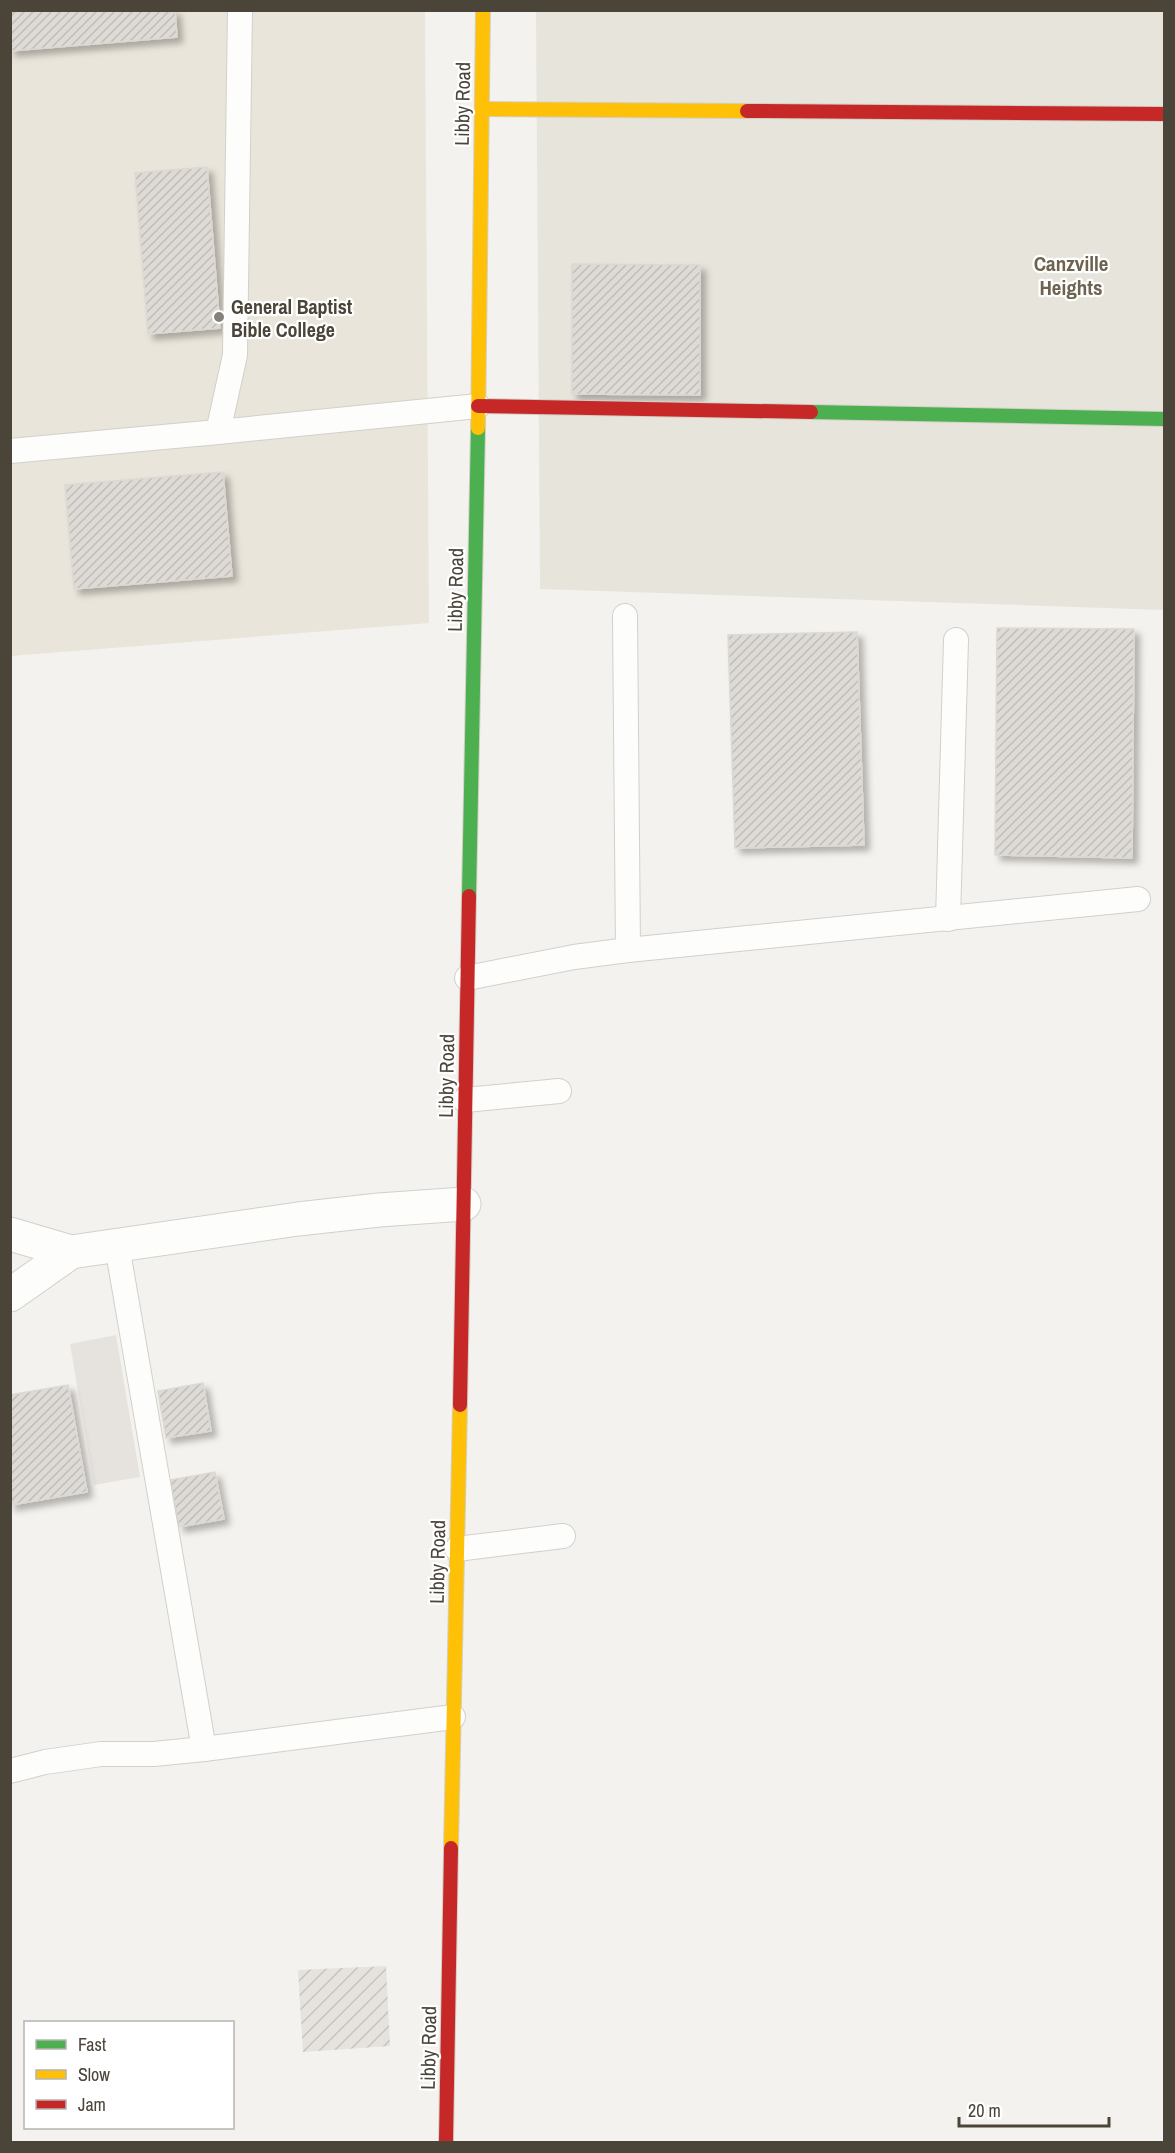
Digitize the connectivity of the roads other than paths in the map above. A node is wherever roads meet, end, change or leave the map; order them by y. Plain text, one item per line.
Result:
1 (240, 10) edge
2 (483, 10) edge
3 (482, 109) junction
4 (1164, 114) edge
5 (478, 406) junction
6 (1164, 419) edge
7 (218, 432) junction
8 (10, 451) edge
9 (625, 616) dead end
10 (956, 640) dead end
11 (1138, 899) dead end
12 (948, 919) junction
13 (628, 950) junction
14 (467, 978) junction
15 (559, 1091) dead end
16 (465, 1100) junction
17 (464, 1204) junction
18 (10, 1234) edge
19 (117, 1246) junction
20 (72, 1252) junction
21 (10, 1295) edge
22 (563, 1536) dead end
23 (457, 1548) junction
24 (453, 1717) junction
25 (204, 1749) junction
26 (10, 1771) edge
27 (446, 2142) edge

1 - 7 lane
2 - 3 main road, Libby Road
3 - 4 main road
3 - 5 main road, Libby Road
5 - 6 main road
5 - 7 lane
5 - 14 main road, Libby Road
7 - 8 lane
9 - 13 lane
10 - 12 lane
11 - 12 lane
12 - 13 lane
13 - 14 lane
14 - 16 main road, Libby Road
15 - 16 lane
16 - 17 main road, Libby Road
17 - 19 street
17 - 23 main road, Libby Road
18 - 20 street
19 - 20 street
19 - 25 lane
20 - 21 street
22 - 23 lane
23 - 24 main road, Libby Road
24 - 25 lane
24 - 27 main road, Libby Road
25 - 26 lane

